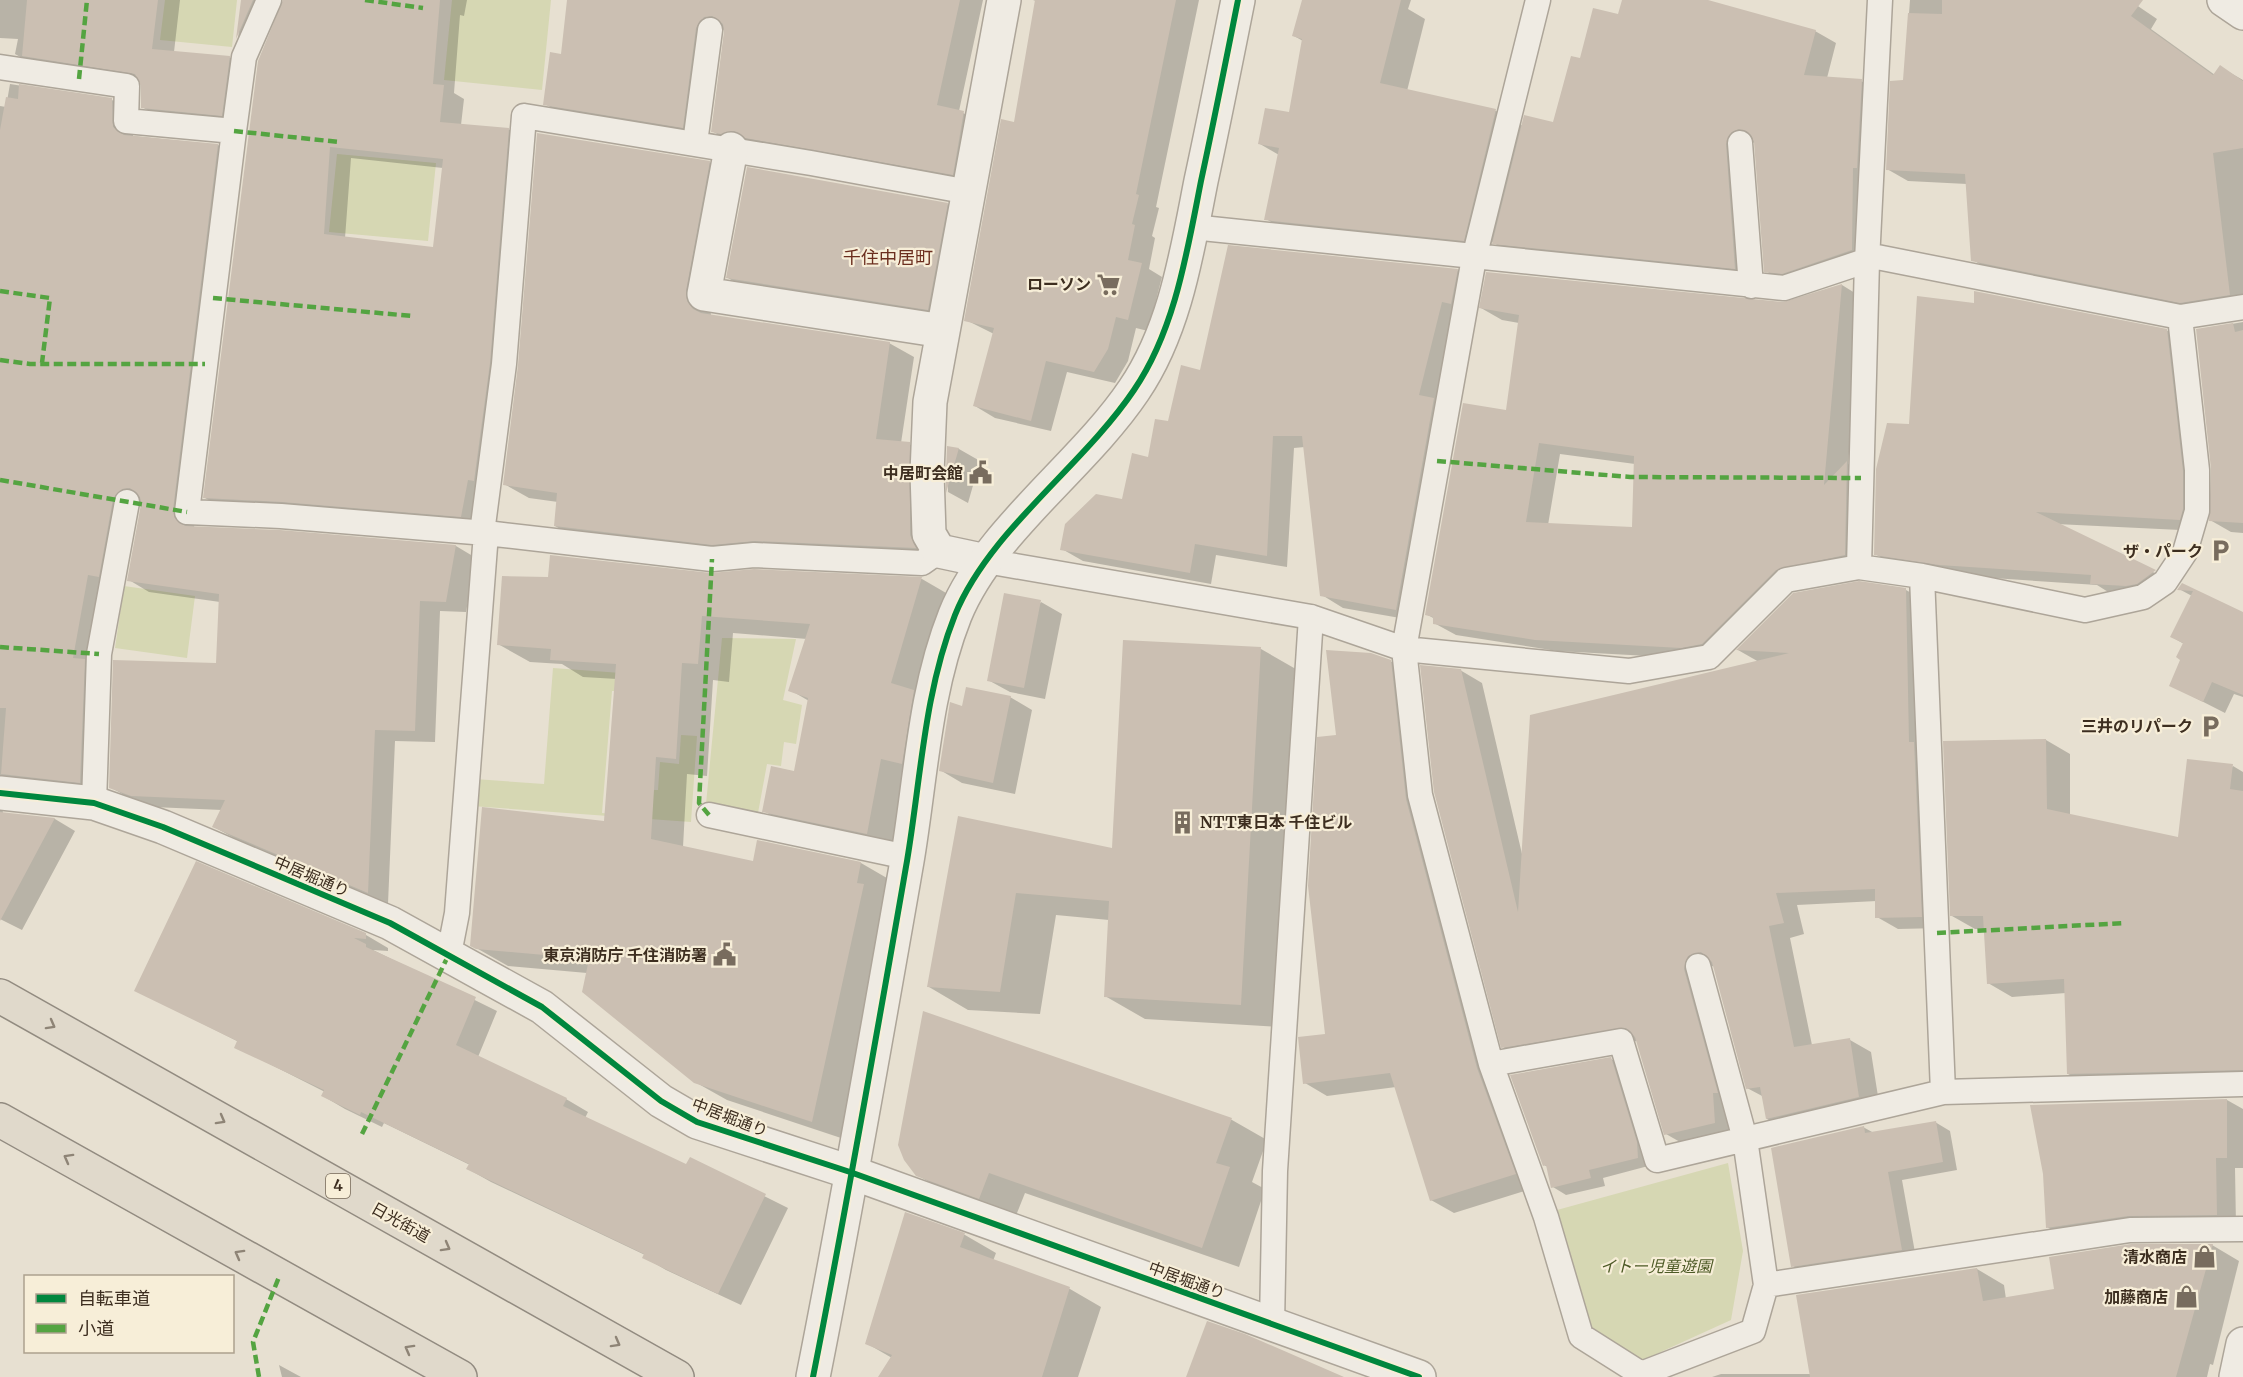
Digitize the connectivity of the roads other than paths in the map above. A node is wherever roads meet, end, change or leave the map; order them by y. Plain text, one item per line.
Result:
1 (269, 0) edge
2 (1004, 0) edge
3 (1238, 0) edge
4 (1538, 0) edge
5 (1880, 0) edge
6 (2224, 0) edge
7 (2243, 13) edge
8 (710, 30) dead end
9 (0, 67) edge
10 (234, 131) junction
11 (695, 143) junction
12 (1740, 143) dead end
13 (731, 149) junction
14 (969, 192) junction
15 (1192, 227) junction
16 (1474, 258) junction
17 (1866, 261) junction
18 (1750, 285) junction
19 (2243, 307) edge
20 (2180, 317) junction
21 (943, 331) junction
22 (127, 502) dead end
23 (484, 533) junction
24 (939, 551) junction
25 (986, 561) junction
26 (1859, 567) junction
27 (1922, 576) junction
28 (1311, 617) junction
29 (1404, 649) junction
30 (0, 793) edge
31 (94, 803) junction
32 (709, 815) dead end
33 (907, 857) junction
34 (449, 954) junction
35 (1698, 966) dead end
36 (0, 996) edge
37 (1491, 1064) junction
38 (2243, 1084) edge
39 (1943, 1092) junction
40 (0, 1120) edge
41 (1745, 1139) junction
42 (850, 1172) junction
43 (2243, 1229) edge
44 (1766, 1285) junction
45 (1272, 1324) junction
46 (2243, 1344) edge
47 (1641, 1375) edge
48 (460, 1377) edge
49 (677, 1377) edge
50 (813, 1377) edge
51 (1419, 1377) edge
52 (2236, 1377) edge

1 - 10 lane
2 - 14 street
3 - 15 street
4 - 16 lane
5 - 17 lane
6 - 7 street
8 - 11 lane
9 - 10 lane
10 - 23 lane
11 - 13 lane
11 - 23 lane
12 - 18 lane
13 - 14 lane
13 - 21 street
14 - 21 street
15 - 16 lane
15 - 25 street
16 - 18 lane
16 - 29 lane
17 - 18 lane
17 - 20 lane
17 - 26 lane
19 - 20 lane
20 - 27 lane
21 - 24 street
22 - 31 lane
23 - 24 lane
23 - 34 lane
24 - 25 street
25 - 28 lane
25 - 33 street
26 - 27 lane
26 - 29 lane
27 - 39 lane
28 - 29 lane
28 - 45 lane
29 - 37 lane
30 - 31 street, 中居堀通り
31 - 34 street, 中居堀通り
32 - 33 lane
33 - 42 street
34 - 42 street, 中居堀通り
35 - 41 lane
36 -> 49 highway, 日光街道 / 4
37 - 41 lane
37 - 47 lane
38 - 39 lane
39 - 41 lane
48 -> 40 highway
41 - 44 lane
42 - 45 street, 中居堀通り
42 - 50 street
43 - 44 lane
44 - 47 lane
45 - 51 street, 中居堀通り
46 - 52 street

